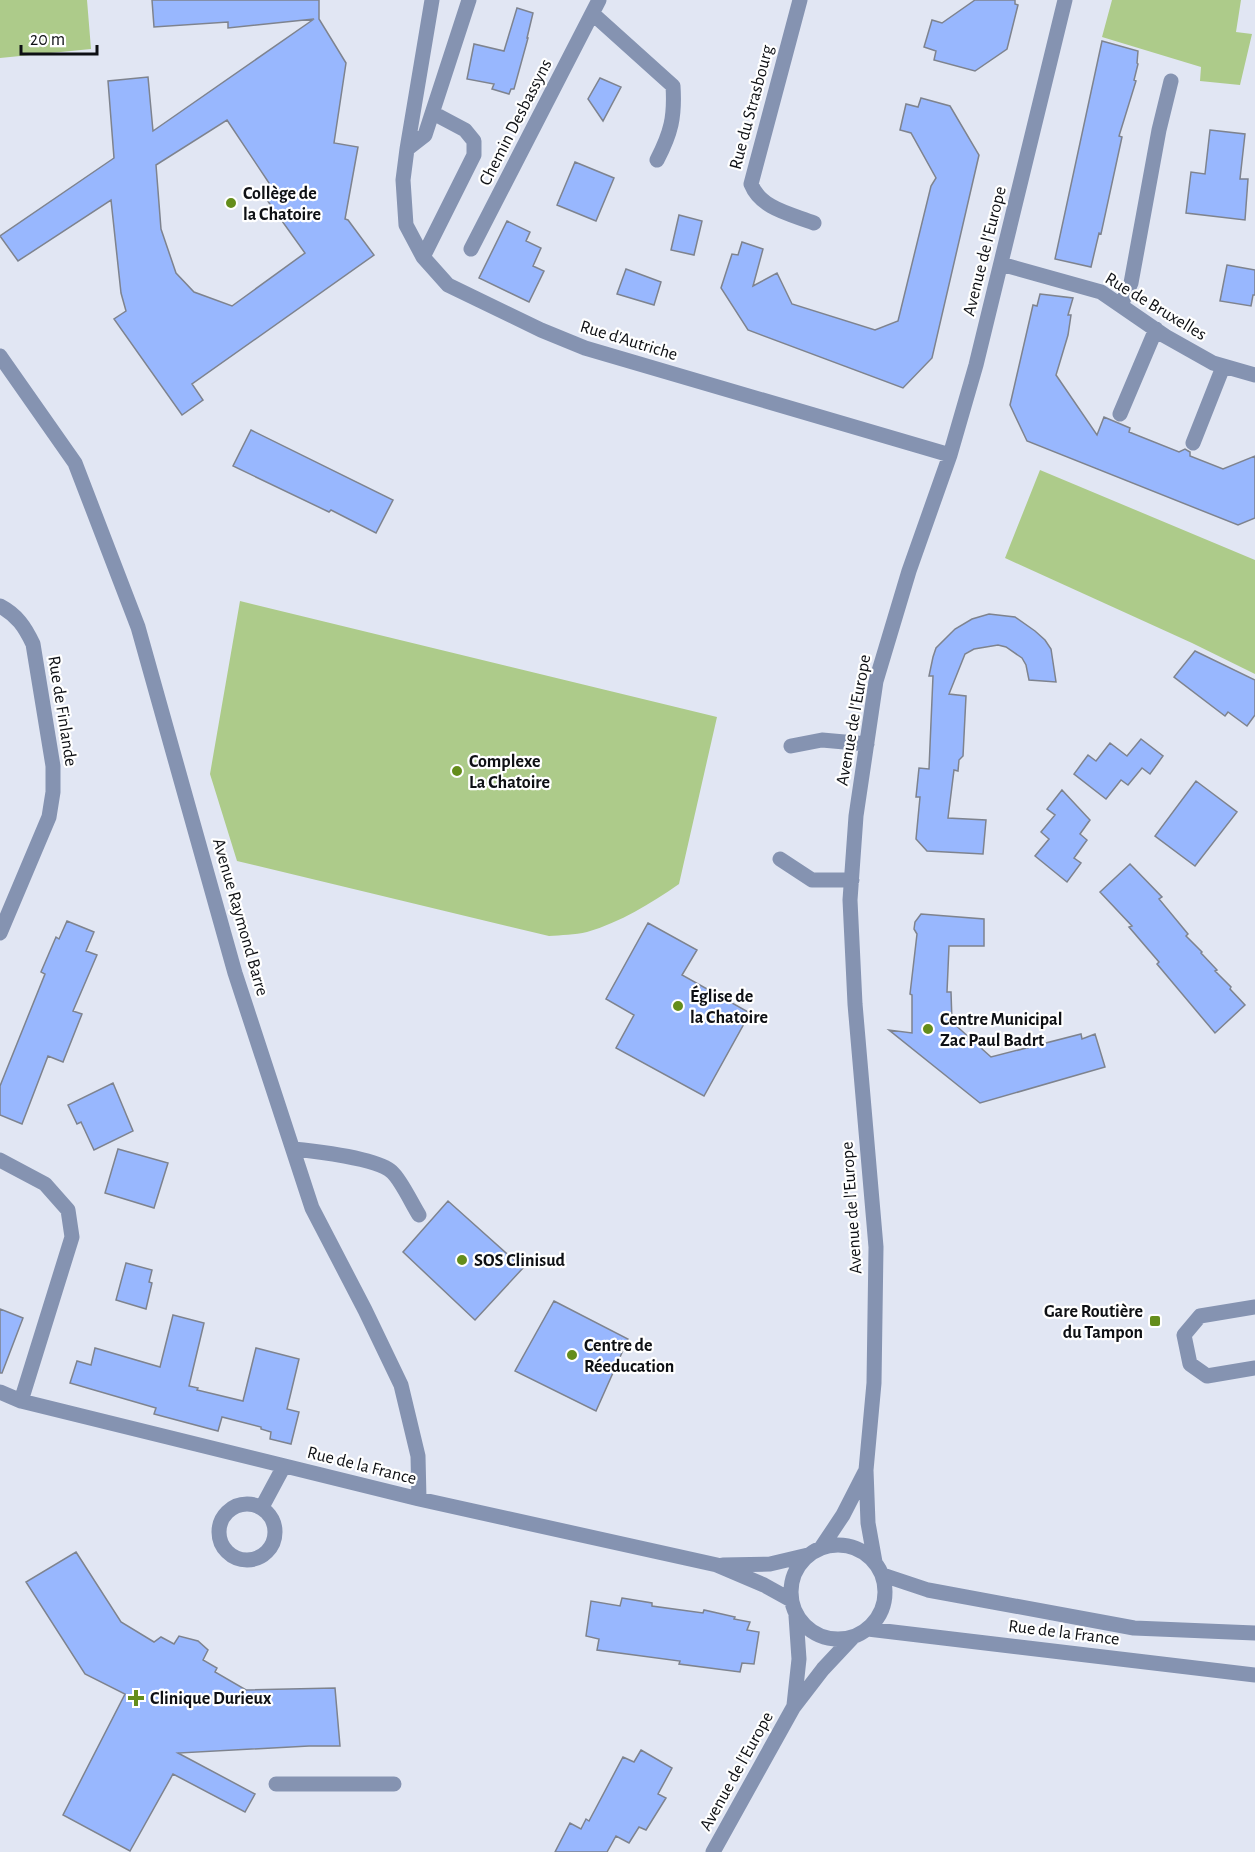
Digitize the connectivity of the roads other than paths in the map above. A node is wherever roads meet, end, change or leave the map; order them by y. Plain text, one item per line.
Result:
1 (432, 0) edge
2 (469, 0) edge
3 (800, 0) edge
4 (1065, 0) edge
5 (596, 7) edge
6 (1171, 81) dead end
7 (433, 113) junction
8 (407, 149) junction
9 (657, 160) dead end
10 (814, 222) dead end
11 (471, 249) dead end
12 (423, 257) junction
13 (1000, 264) junction
14 (1121, 305) junction
15 (1156, 329) junction
16 (0, 356) edge
17 (1223, 367) junction
18 (1255, 375) edge
19 (1120, 414) dead end
20 (1193, 443) dead end
21 (950, 455) junction
22 (0, 606) edge
23 (867, 744) junction
24 (791, 746) dead end
25 (780, 859) dead end
26 (852, 880) junction
27 (0, 933) edge
28 (293, 1149) junction
29 (0, 1160) edge
30 (419, 1215) dead end
31 (1255, 1307) edge
32 (1255, 1368) edge
33 (0, 1392) edge
34 (21, 1401) junction
35 (284, 1466) junction
36 (866, 1470) junction
37 (419, 1499) junction
38 (262, 1507) dead end
39 (815, 1552) junction
40 (717, 1565) junction
41 (879, 1569) junction
42 (791, 1600) junction
43 (796, 1616) junction
44 (868, 1629) junction
45 (1255, 1633) edge
46 (854, 1637) junction
47 (1255, 1676) edge
48 (793, 1708) junction
49 (276, 1784) dead end
50 (394, 1784) dead end
51 (713, 1852) edge

1 - 8 street, Rue d'Autriche
2 - 7 street
3 - 10 street, Rue du Strasbourg
4 - 13 street, Avenue de l'Europe
5 - 9 street, Chemin Desbassyns
5 - 11 street, Chemin Desbassyns
6 - 14 street
7 - 8 street
7 - 12 street
8 - 12 street, Rue d'Autriche
12 - 21 street, Rue d'Autriche
13 - 14 street, Rue de Bruxelles
13 - 21 street, Avenue de l'Europe
14 - 15 street, Rue de Bruxelles
15 - 17 street, Rue de Bruxelles
15 - 19 street
16 - 28 street, Avenue Raymond Barre
17 - 18 street, Rue de Bruxelles
17 - 20 street
21 - 23 street, Avenue de l'Europe
22 - 27 street, Rue de Finlande
23 - 24 street
23 - 26 street, Avenue de l'Europe
25 - 26 street
26 - 36 street, Avenue de l'Europe
28 - 30 street
28 - 37 street, Avenue Raymond Barre
29 - 34 street
31 - 32 street
33 - 34 street, Rue de la France
34 - 35 street, Rue de la France
35 - 37 street, Rue de la France
35 - 38 street
36 - 39 street, Avenue de l'Europe
36 - 41 street, Avenue de l'Europe
37 - 40 street, Rue de la France
39 - 40 street, Rue de la France
39 - 41 street
39 - 42 street
40 - 42 street, Rue de la France
41 - 44 street
41 - 45 street, Rue de la France
42 - 43 street
43 - 46 street
43 - 48 street, Avenue de l'Europe
44 - 46 street
44 - 47 street, Rue de la France
46 - 48 street, Avenue de l'Europe
48 - 51 street, Avenue de l'Europe
49 - 50 street

